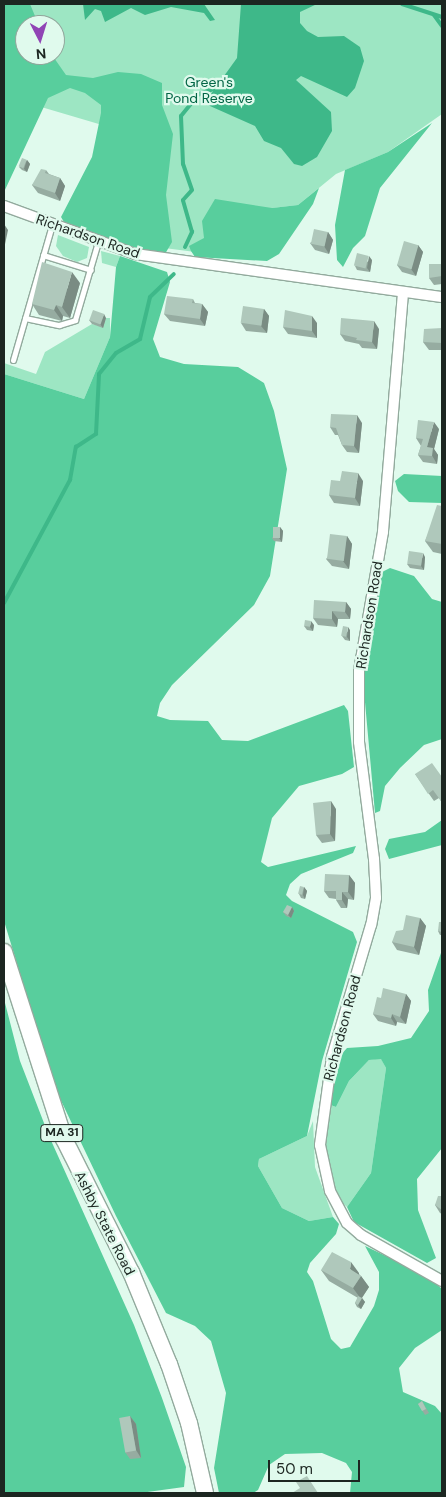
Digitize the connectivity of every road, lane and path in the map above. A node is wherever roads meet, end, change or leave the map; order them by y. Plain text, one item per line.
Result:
1 (4, 206) edge
2 (52, 226) junction
3 (98, 242) junction
4 (43, 255) junction
5 (91, 270) junction
6 (403, 293) junction
7 (442, 297) edge
8 (25, 318) junction
9 (13, 360) dead end
10 (4, 952) edge
11 (442, 1281) edge
12 (206, 1493) edge

1 - 2 street, Richardson Road
2 - 3 street, Richardson Road
2 - 4 lane
3 - 5 lane
3 - 6 street, Richardson Road
4 - 5 lane
4 - 8 lane
5 - 8 lane
6 - 7 street
6 - 11 street, Richardson Road
8 - 9 lane
10 - 12 main road, Ashby State Road / MA 31

